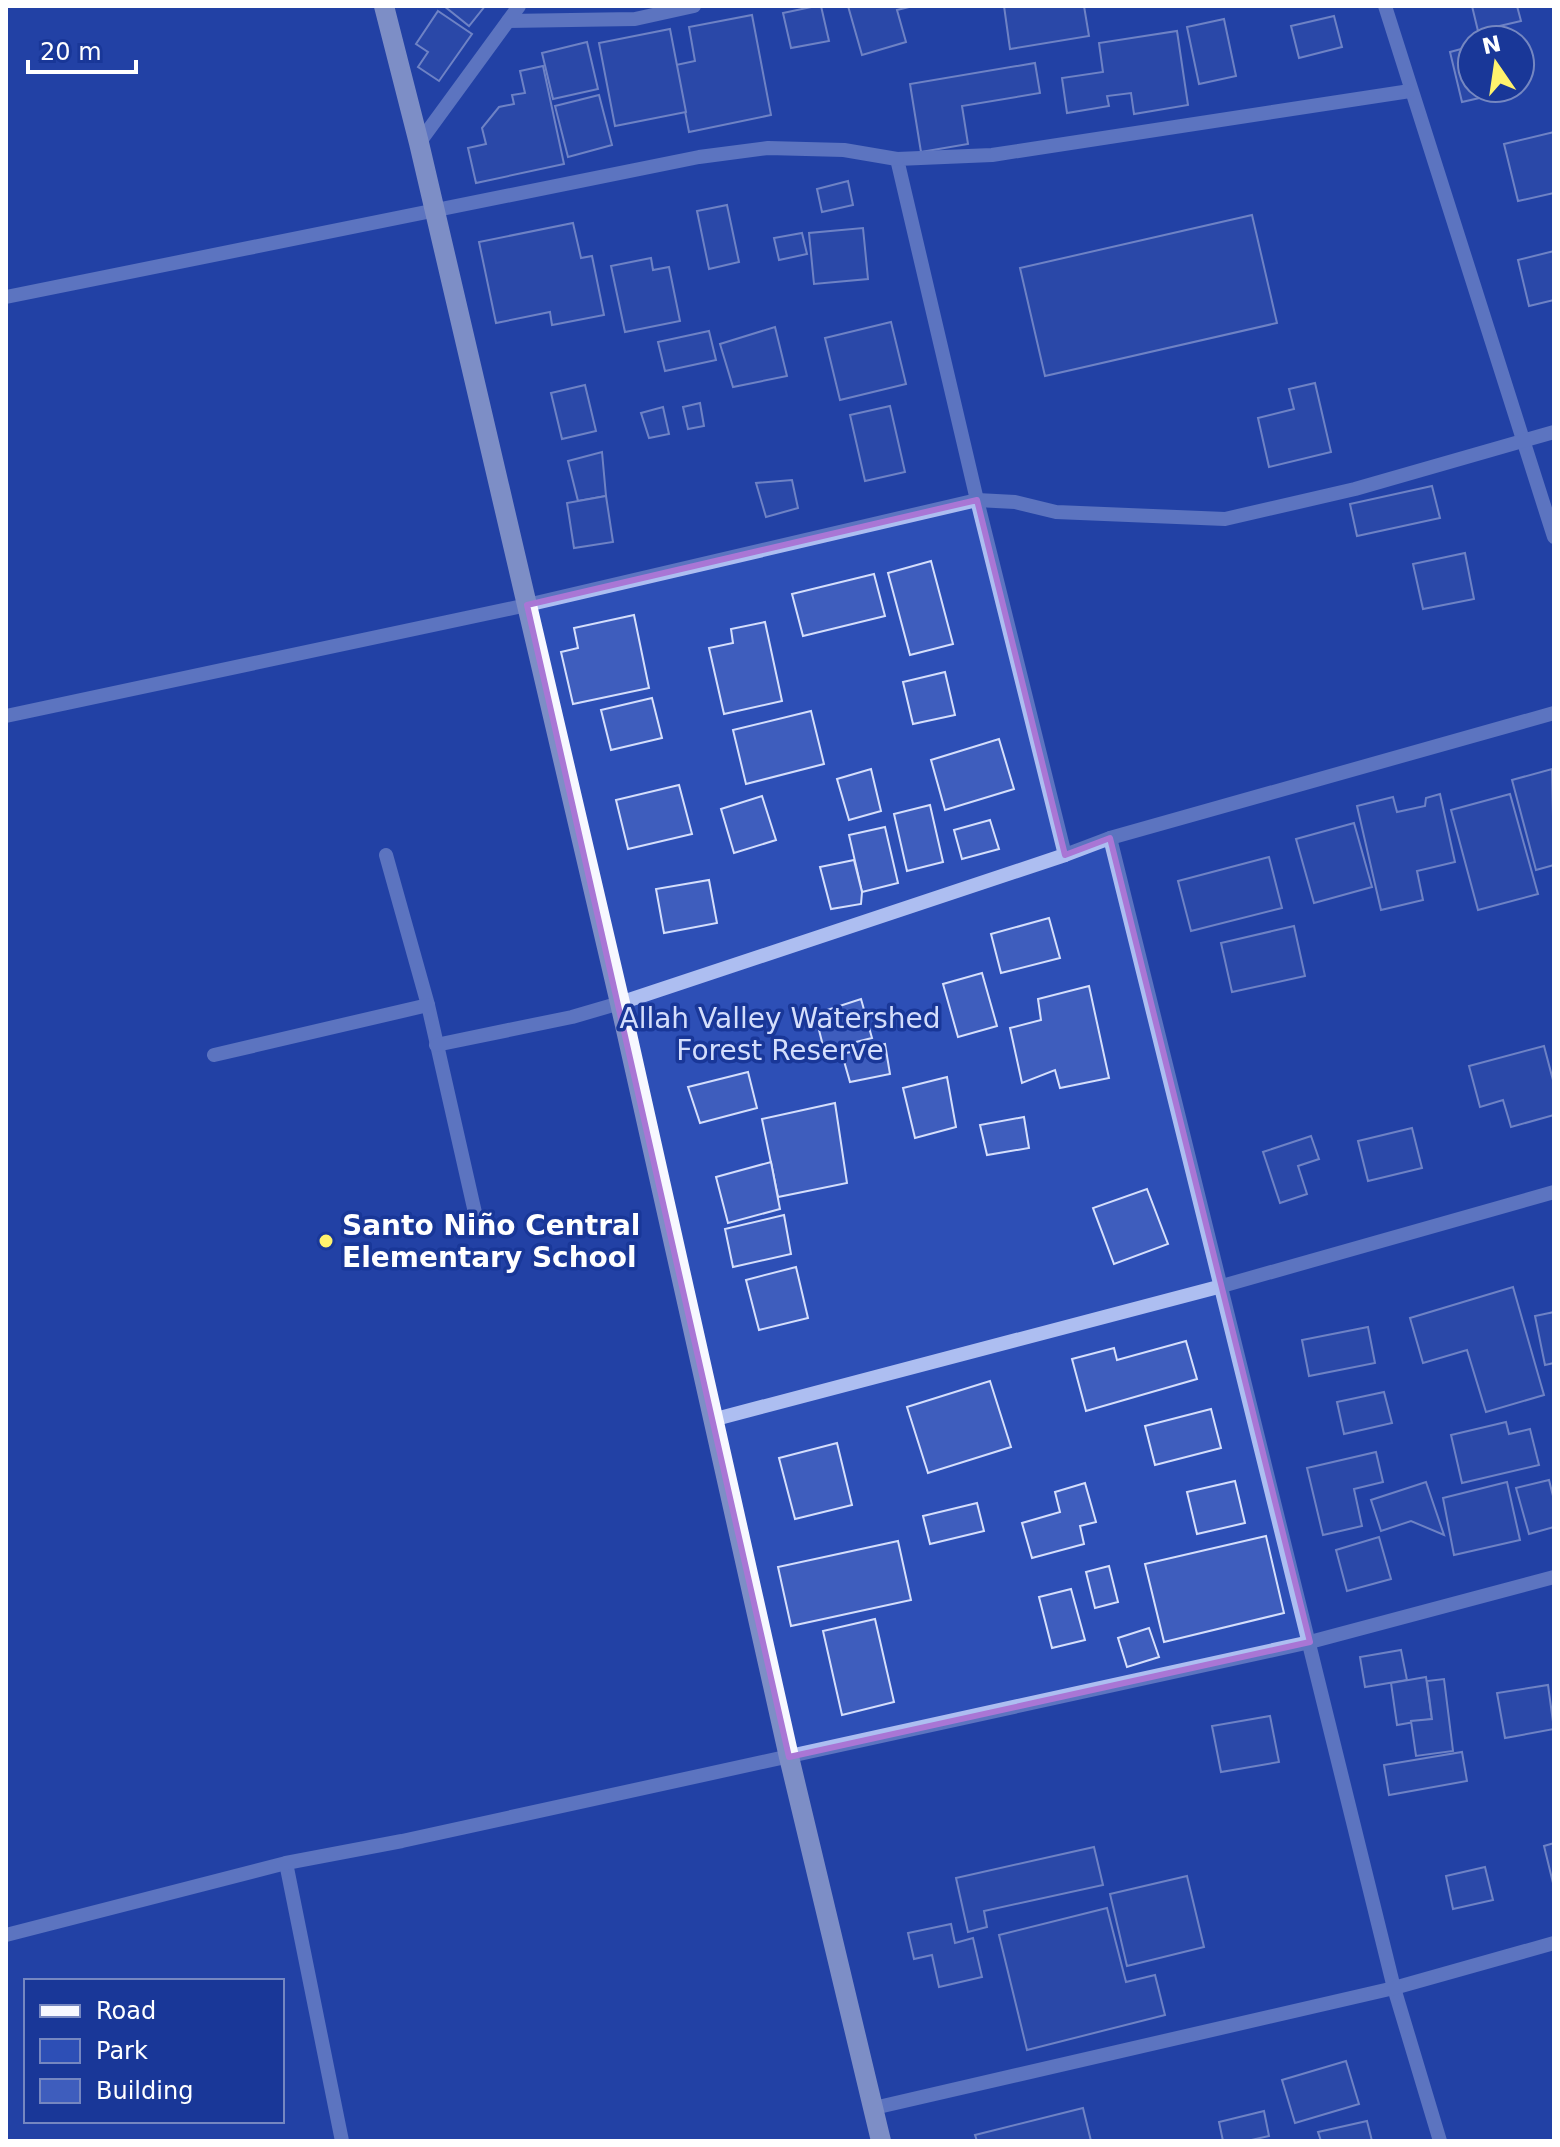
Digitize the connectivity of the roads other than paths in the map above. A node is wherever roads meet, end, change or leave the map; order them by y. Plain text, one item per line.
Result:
1 (384, 6) edge
2 (519, 6) edge
3 (694, 6) edge
4 (1385, 6) edge
5 (508, 21) junction
6 (1410, 91) junction
7 (419, 143) junction
8 (897, 159) junction
9 (434, 212) junction
10 (6, 297) edge
11 (1554, 432) edge
12 (1525, 441) junction
13 (977, 500) junction
14 (1554, 537) edge
15 (527, 605) junction
16 (1554, 713) edge
17 (6, 716) edge
18 (1110, 838) junction
19 (386, 855) dead end
20 (1065, 855) junction
21 (620, 1003) junction
22 (428, 1005) junction
23 (436, 1045) junction
24 (214, 1055) dead end
25 (1554, 1192) edge
26 (476, 1217) dead end
27 (1222, 1286) junction
28 (712, 1420) junction
29 (1554, 1577) edge
30 (1310, 1642) junction
31 (789, 1757) junction
32 (286, 1863) junction
33 (6, 1935) edge
34 (1554, 1943) edge
35 (1394, 1988) junction
36 (874, 2108) junction
37 (342, 2141) edge
38 (881, 2141) edge
39 (1440, 2141) edge

1 - 7 main road
2 - 5 street
3 - 5 street
4 - 6 street
5 - 7 street
6 - 8 street
6 - 12 street
7 - 9 main road
8 - 9 street
8 - 13 street
9 - 10 street
9 - 15 main road
11 - 12 street
12 - 13 street
12 - 14 street
13 - 15 street
13 - 20 street
15 - 17 street
15 - 21 main road
16 - 18 street
18 - 20 street
18 - 27 street
19 - 22 street
20 - 21 street
21 - 23 street
21 - 28 main road
22 - 23 street
22 - 24 street
23 - 26 street
25 - 27 street
27 - 28 street
27 - 30 street
28 - 31 main road
29 - 30 street
30 - 31 street
30 - 35 street
31 - 32 street
31 - 36 main road
32 - 33 street
32 - 37 street
34 - 35 street
35 - 36 street
35 - 39 street
36 - 38 main road

